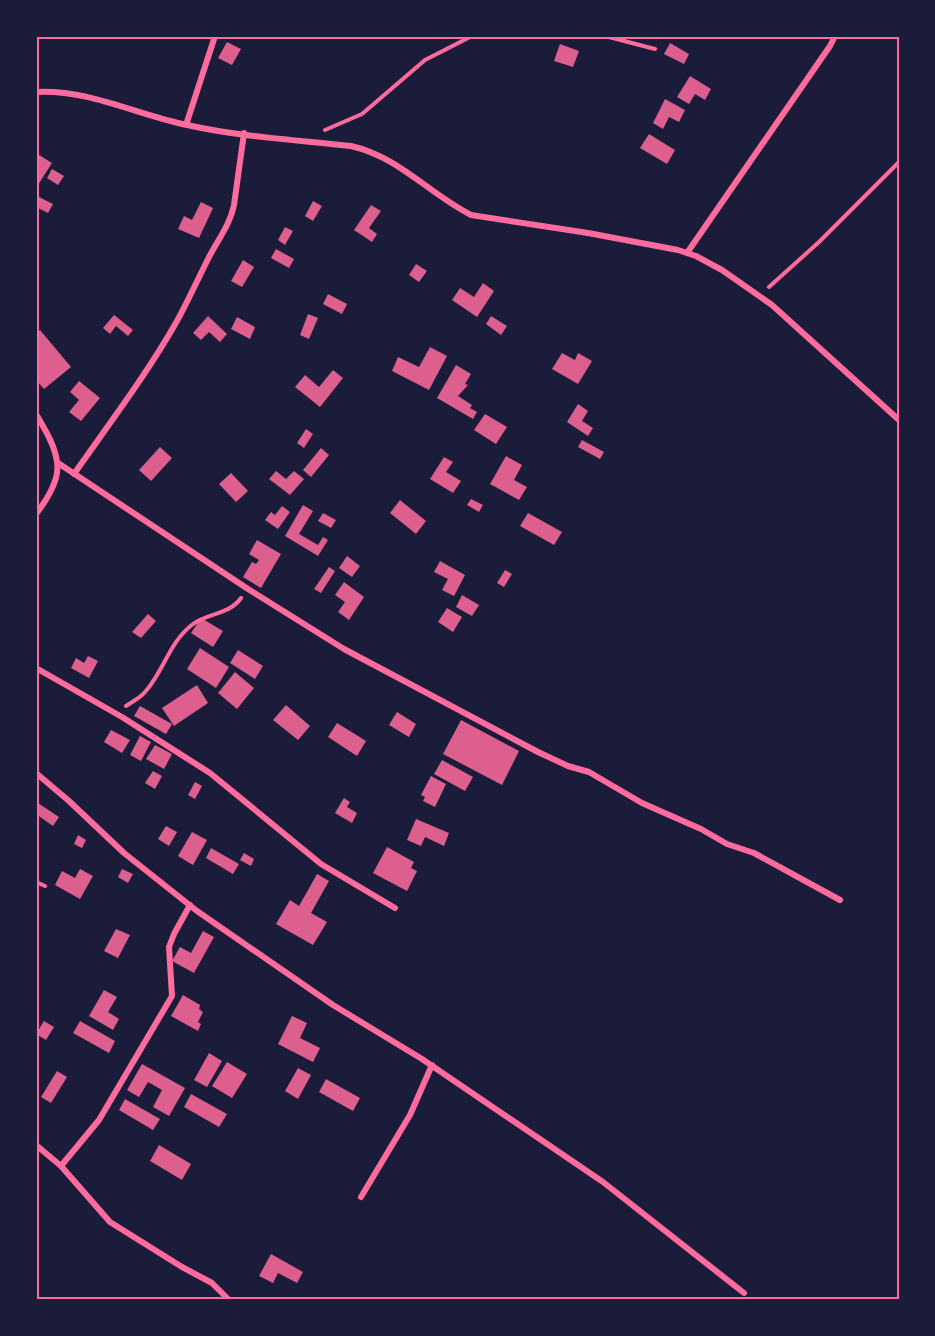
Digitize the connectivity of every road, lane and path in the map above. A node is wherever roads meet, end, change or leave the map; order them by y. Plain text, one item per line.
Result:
1 (215, 36) edge
2 (472, 36) edge
3 (605, 36) edge
4 (835, 36) edge
5 (655, 49) dead end
6 (36, 92) edge
7 (186, 125) junction
8 (244, 133) junction
9 (302, 140) junction
10 (899, 162) edge
11 (687, 253) junction
12 (760, 296) junction
13 (36, 414) edge
14 (899, 420) edge
15 (58, 463) junction
16 (74, 474) junction
17 (36, 514) edge
18 (248, 589) junction
19 (36, 668) edge
20 (116, 713) junction
21 (36, 773) edge
22 (36, 882) edge
23 (45, 886) dead end
24 (840, 900) dead end
25 (190, 905) junction
26 (395, 908) dead end
27 (432, 1065) junction
28 (36, 1145) edge
29 (61, 1166) junction
30 (361, 1197) dead end
31 (744, 1293) dead end
32 (229, 1300) edge

1 - 7 street
2 - 9 path
3 - 5 path
4 - 11 street
6 - 7 street
7 - 8 street
8 - 9 street
8 - 16 street
9 - 11 street
10 - 12 path
11 - 12 street
12 - 14 street
13 - 15 street
15 - 16 street
15 - 17 street
16 - 18 street
18 - 20 path
18 - 24 street
19 - 20 street
20 - 26 street
21 - 25 street
22 - 23 path
25 - 27 street
25 - 29 street
27 - 30 street
27 - 31 street
28 - 29 street
29 - 32 street

